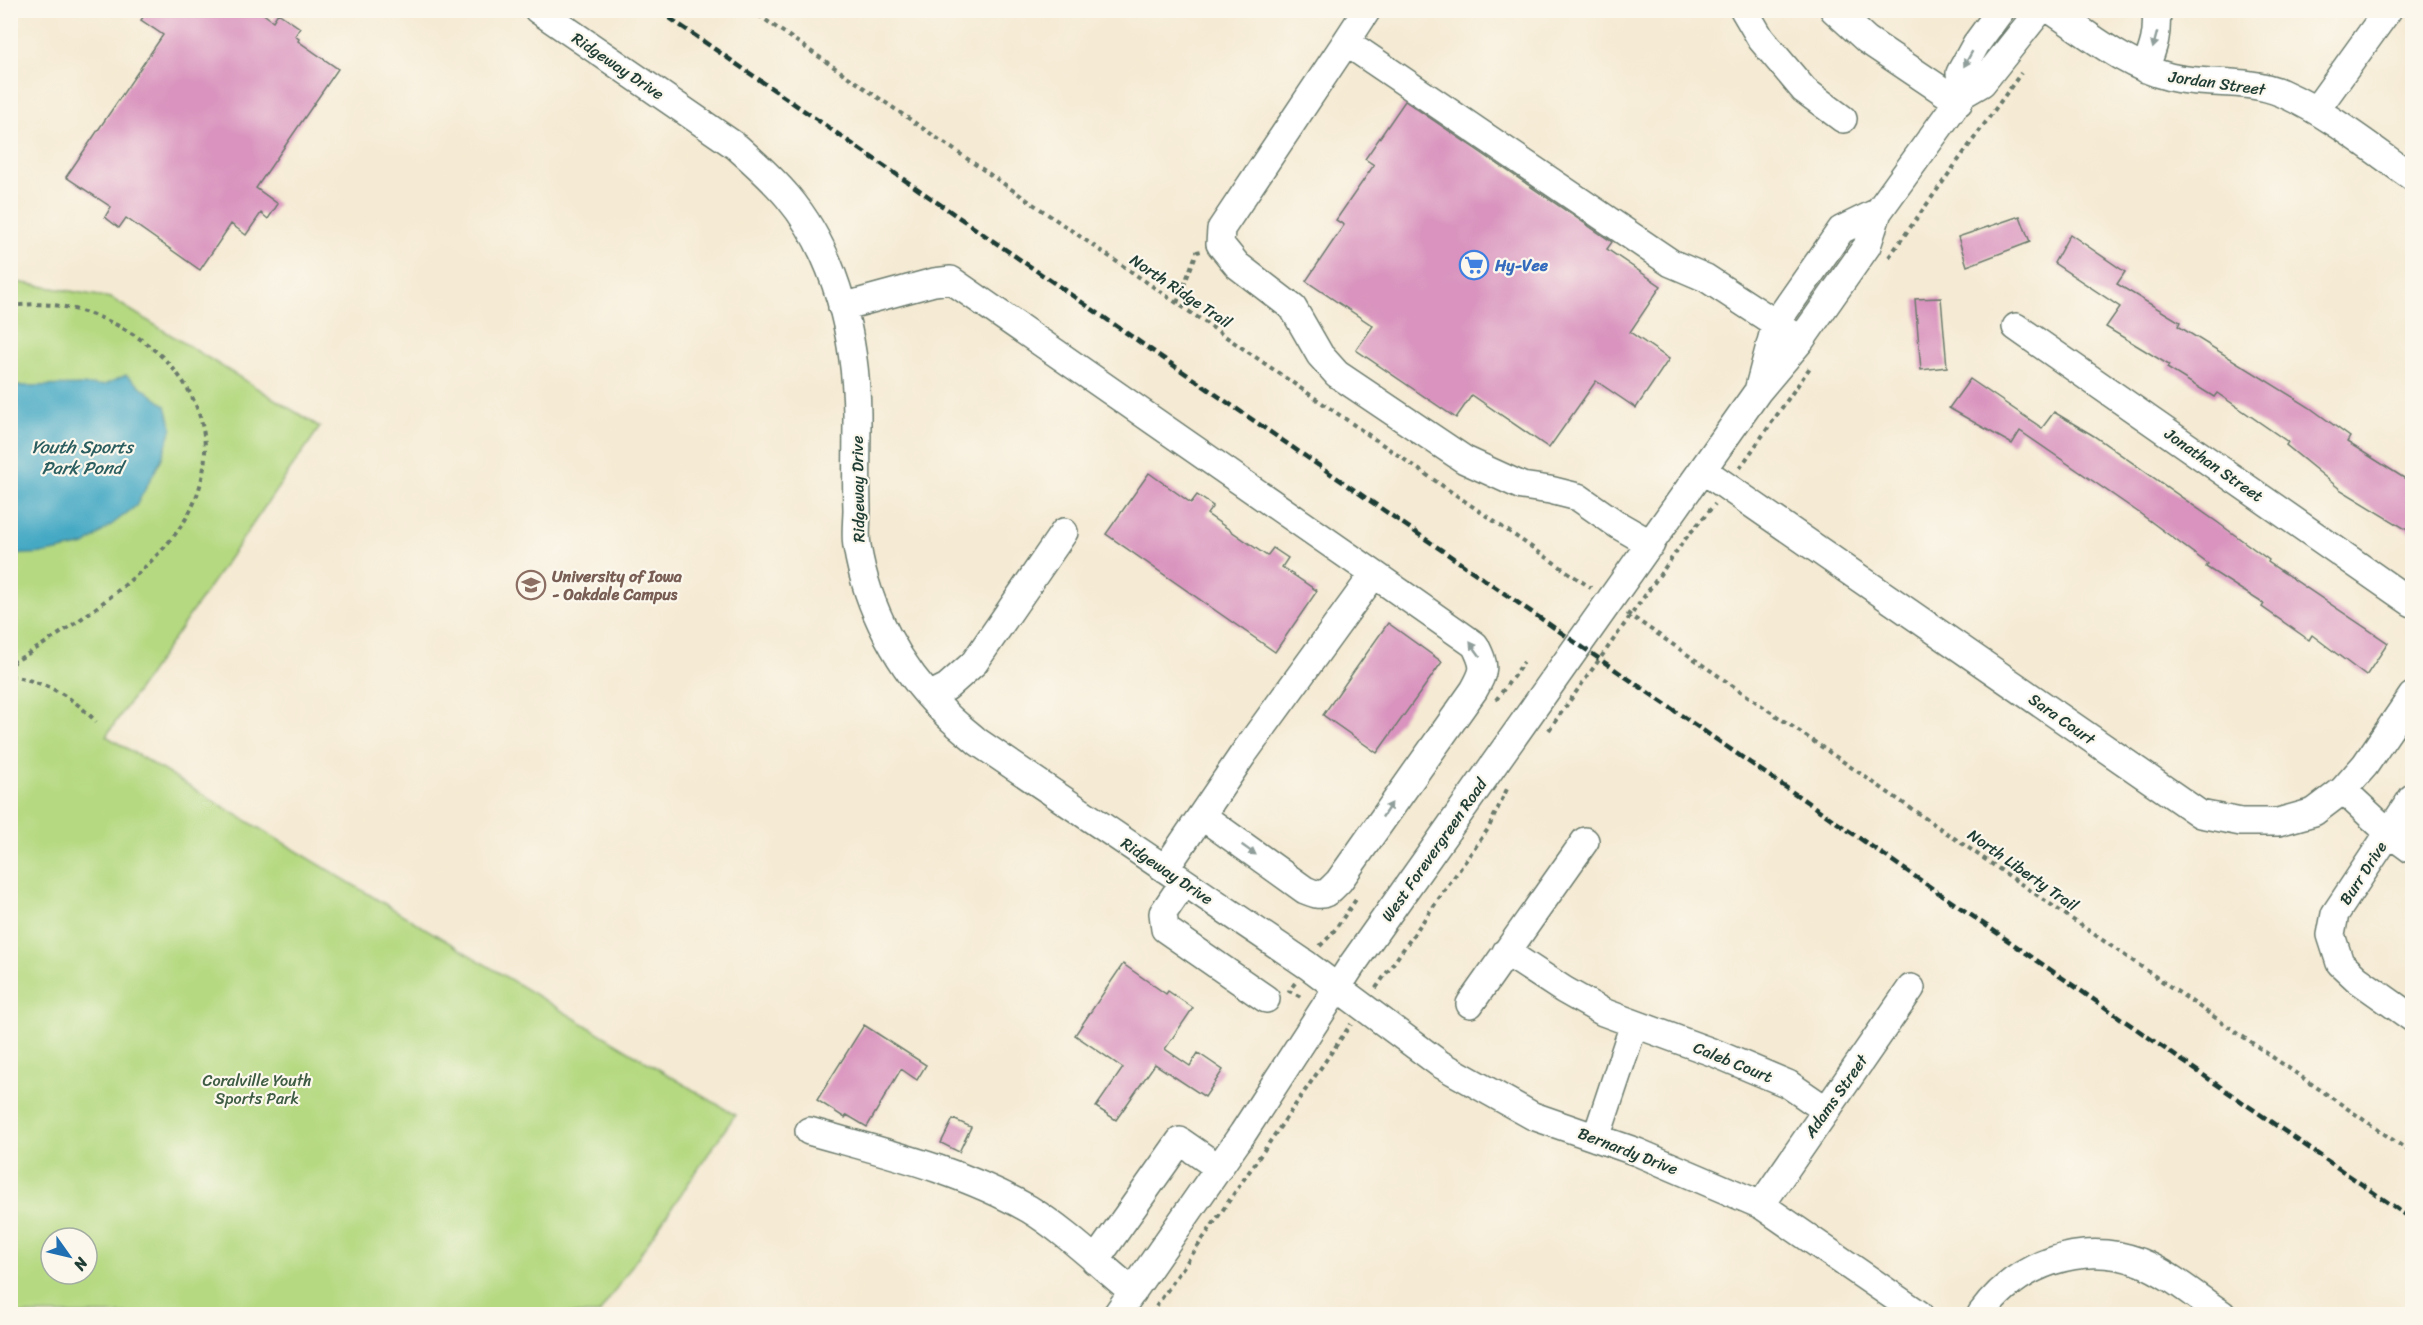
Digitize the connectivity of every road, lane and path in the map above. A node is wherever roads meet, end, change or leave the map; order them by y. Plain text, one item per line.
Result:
1 (538, 10) edge
2 (751, 10) edge
3 (1367, 10) edge
4 (1744, 10) edge
5 (2001, 10) edge
6 (2040, 10) edge
7 (2051, 10) edge
8 (2156, 10) edge
9 (2388, 10) edge
10 (1841, 13) edge
11 (1346, 42) junction
12 (2028, 65) dead end
13 (2145, 69) junction
14 (1961, 98) junction
15 (2316, 110) junction
16 (1843, 119) dead end
17 (2412, 177) edge
18 (1878, 212) junction
19 (1220, 244) junction
20 (1883, 266) dead end
21 (1177, 303) junction
22 (10, 306) edge
23 (842, 307) junction
24 (1776, 323) junction
25 (2016, 327) dead end
26 (1808, 350) junction
27 (1758, 391) junction
28 (1740, 468) dead end
29 (1702, 470) junction
30 (1713, 507) dead end
31 (1064, 532) dead end
32 (1651, 544) junction
33 (1374, 574) junction
34 (1597, 591) dead end
35 (2412, 603) edge
36 (1620, 608) dead end
37 (1632, 615) junction
38 (10, 664) edge
39 (10, 676) edge
40 (929, 696) junction
41 (2412, 696) edge
42 (96, 722) dead end
43 (1546, 734) dead end
44 (1512, 782) dead end
45 (2343, 790) junction
46 (2412, 798) edge
47 (1202, 816) junction
48 (2389, 833) junction
49 (1585, 841) dead end
50 (2412, 850) edge
51 (1174, 876) junction
52 (1506, 952) junction
53 (1295, 983) dead end
54 (1337, 987) junction
55 (1911, 988) dead end
56 (1374, 991) dead end
57 (1301, 997) dead end
58 (1266, 999) dead end
59 (1470, 1004) dead end
60 (2412, 1018) edge
61 (1353, 1021) dead end
62 (1634, 1024) junction
63 (1826, 1110) junction
64 (809, 1131) dead end
65 (1596, 1138) junction
66 (2412, 1153) edge
67 (1219, 1168) junction
68 (1761, 1205) junction
69 (1095, 1261) junction
70 (1132, 1292) junction
71 (1117, 1314) edge
72 (1151, 1314) edge
73 (1919, 1314) edge
74 (1981, 1314) edge
75 (2222, 1314) edge

1 - 23 street, Ridgeway Drive
2 - 21 path, North Ridge Trail
3 - 11 street
4 - 16 street
5 -> 14 street
6 - 14 street, West Forevergreen Road
7 - 13 street, Jordan Street
8 -> 13 street
9 - 15 street
10 - 14 street
11 - 19 street
11 - 24 street
12 - 20 path
13 - 15 street, Jordan Street
14 - 18 street, West Forevergreen Road
15 - 17 street, Jordan Street
18 - 24 street, West Forevergreen Road
18 - 26 street, West Forevergreen Road
19 - 21 path
19 - 32 street
21 - 34 path, North Ridge Trail
22 - 38 path
23 - 33 street
23 - 40 street, Ridgeway Drive
24 - 26 street
24 - 27 street, West Forevergreen Road
25 - 35 street, Jonathan Street
26 - 27 street, West Forevergreen Road
26 - 28 path
27 - 29 street, West Forevergreen Road
29 - 32 street, West Forevergreen Road
29 - 45 street, Sara Court
30 - 37 path
31 - 40 street
32 - 54 street, West Forevergreen Road
33 - 47 street
47 -> 33 street
36 - 37 path, North Liberty Trail
37 - 43 path
37 - 66 path, North Liberty Trail
39 - 42 path
40 - 51 street, Ridgeway Drive
41 - 45 street, Sara Court
44 - 56 path
45 - 48 street, Burr Drive
46 - 48 street, Burr Drive
47 - 51 street
48 - 50 street, Burr Drive
48 - 60 street, Burr Drive
49 - 52 street
51 - 54 street, Ridgeway Drive
51 - 58 street
52 - 59 street
52 - 62 street, Caleb Court
53 - 57 path
54 - 65 street, Bernardy Drive
54 - 67 street, West Forevergreen Road
55 - 63 street, Adams Street
61 - 72 path
62 - 63 street, Caleb Court
62 - 65 street
63 - 68 street, Adams Street
64 - 69 street
65 - 68 street, Bernardy Drive
67 - 69 street
67 - 70 street, West Forevergreen Road
68 - 73 street, Bernardy Drive
69 - 70 street
70 - 71 street, West Forevergreen Road
74 - 75 street

